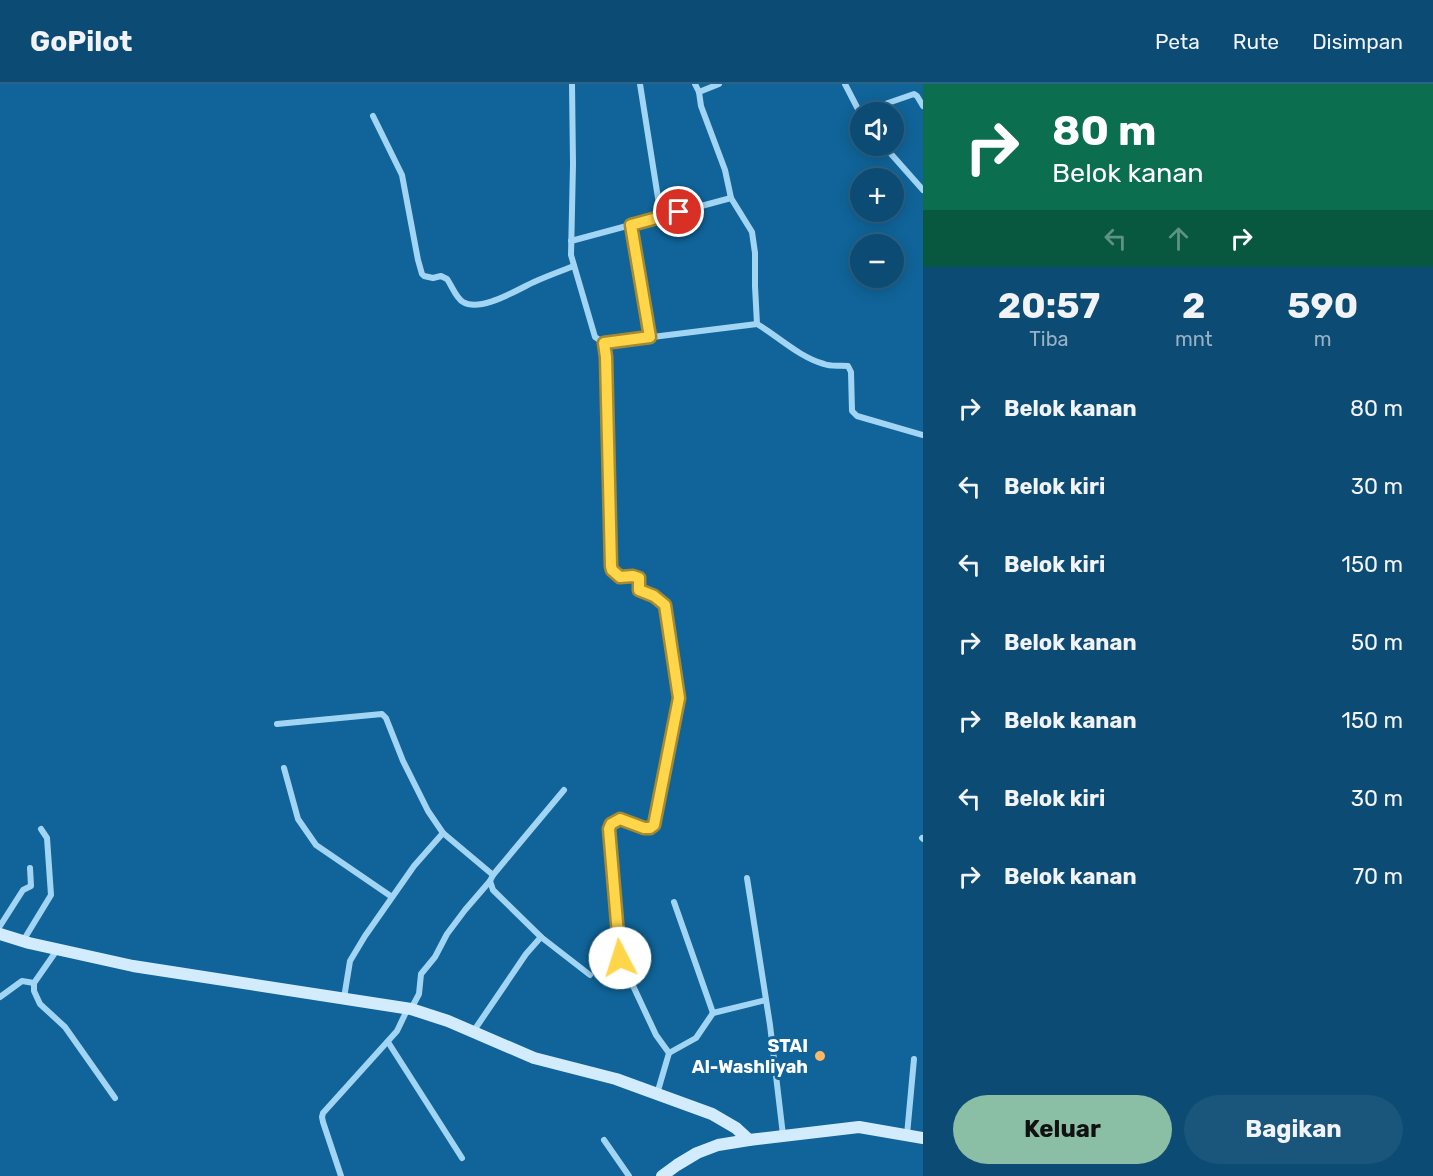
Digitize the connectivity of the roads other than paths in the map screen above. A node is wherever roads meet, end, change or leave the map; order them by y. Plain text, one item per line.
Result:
1 (572, 84) edge
2 (640, 84) edge
3 (695, 84) edge
4 (720, 84) edge
5 (845, 84) edge
6 (699, 93) junction
7 (854, 102) edge
8 (891, 102) edge
9 (923, 106) edge
10 (374, 116) dead end
11 (893, 156) edge
12 (923, 190) edge
13 (731, 198) junction
14 (662, 217) junction
15 (631, 225) junction
16 (571, 241) junction
17 (574, 266) junction
18 (758, 324) junction
19 (650, 337) junction
20 (604, 343) junction
21 (923, 435) edge
22 (277, 724) dead end
23 (284, 768) dead end
24 (564, 790) dead end
25 (41, 829) dead end
26 (443, 833) junction
27 (30, 868) dead end
28 (492, 878) junction
29 (747, 878) dead end
30 (392, 897) junction
31 (674, 902) dead end
32 (0, 926) edge
33 (0, 934) edge
34 (541, 937) junction
35 (23, 941) junction
36 (57, 950) junction
37 (590, 975) dead end
38 (34, 983) junction
39 (0, 997) edge
40 (344, 999) junction
41 (766, 1000) junction
42 (410, 1009) junction
43 (713, 1013) junction
44 (473, 1032) junction
45 (387, 1042) junction
46 (669, 1053) junction
47 (914, 1059) dead end
48 (657, 1094) junction
49 (115, 1098) dead end
50 (783, 1136) junction
51 (907, 1136) junction
52 (923, 1138) edge
53 (604, 1140) dead end
54 (749, 1140) junction
55 (462, 1158) dead end
56 (340, 1176) edge
57 (629, 1176) edge
58 (662, 1176) edge

1 - 16 street
2 - 14 street
3 - 6 street
4 - 6 street
5 - 7 street
6 - 13 street
8 - 9 street
10 - 17 street
11 - 12 street
13 - 14 street
13 - 18 street
14 - 15 street
15 - 16 street
15 - 19 street
16 - 17 street
17 - 20 street
18 - 19 street
18 - 21 street
19 - 20 street
20 - 46 street
22 - 26 street
23 - 30 street
24 - 28 street
25 - 35 street
26 - 28 street
26 - 30 street
27 - 32 street
28 - 34 street
28 - 42 street
29 - 41 street
30 - 40 street
31 - 43 street
33 - 35 street
34 - 37 street
34 - 44 street
35 - 36 street
36 - 38 street
36 - 40 street
38 - 39 street
38 - 49 street
40 - 42 street
41 - 43 street
41 - 50 street
42 - 44 street
42 - 45 street
43 - 46 street
44 - 48 street
45 - 55 street
45 - 56 street
46 - 48 street
47 - 51 street
48 - 54 street
50 - 51 street
50 - 54 street
51 - 52 street
53 - 57 street
54 - 58 street

